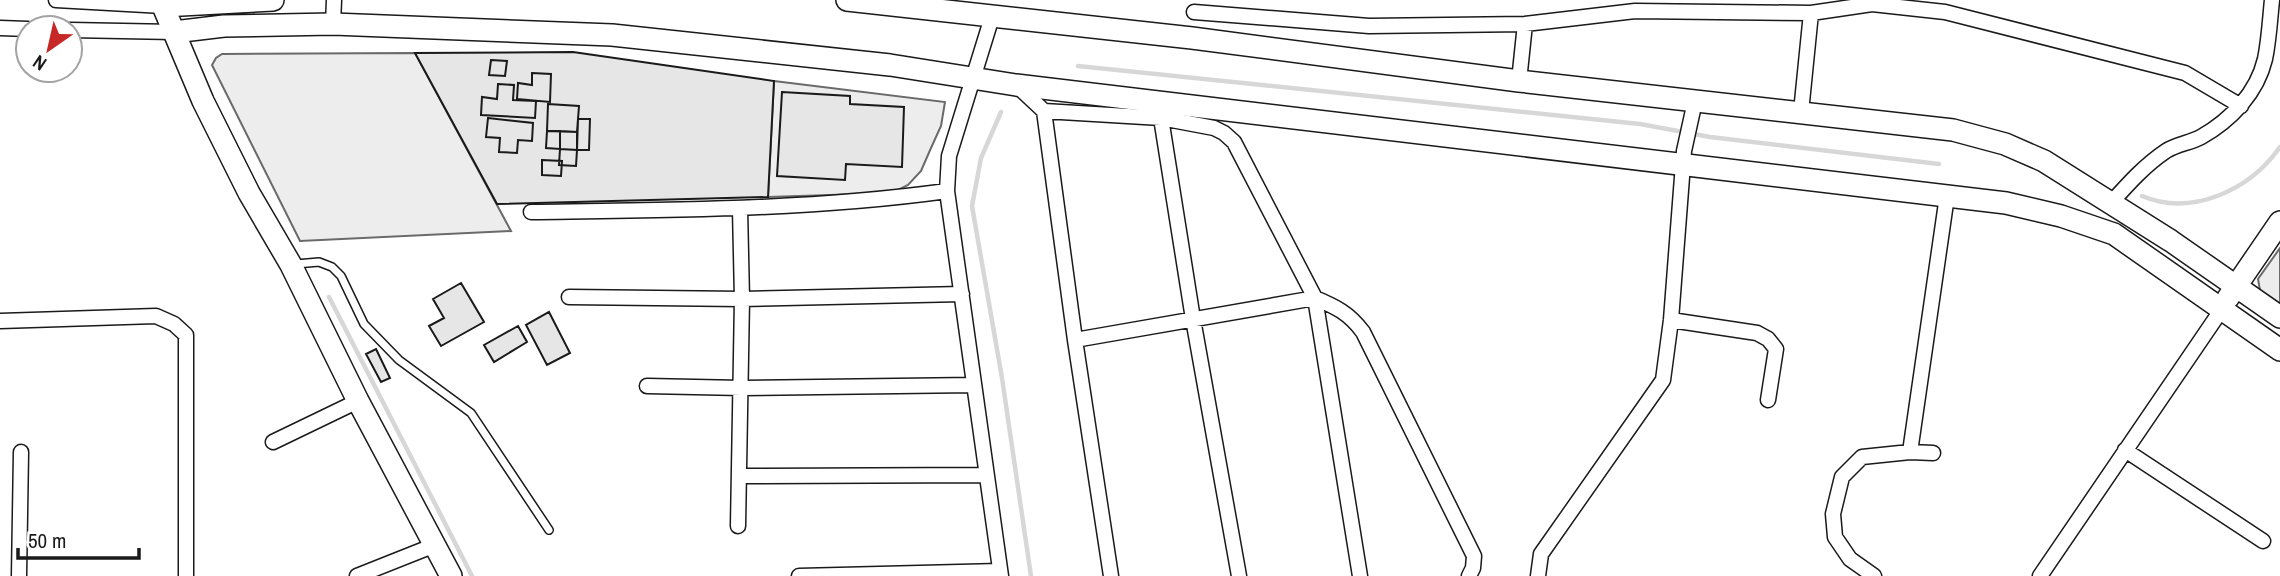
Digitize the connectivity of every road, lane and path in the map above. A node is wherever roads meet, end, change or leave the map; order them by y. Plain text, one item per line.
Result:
1 (56, 0) edge
2 (273, 0) edge
3 (334, 0) edge
4 (848, 0) edge
5 (2272, 0) edge
6 (224, 4) junction
7 (163, 6) junction
8 (1195, 6) edge
9 (1811, 13) junction
10 (992, 17) junction
11 (333, 24) junction
12 (1525, 24) junction
13 (223, 26) junction
14 (84, 30) edge
15 (174, 32) junction
16 (1192, 38) junction
17 (974, 78) junction
18 (1519, 81) junction
19 (1016, 85) junction
20 (2241, 106) junction
21 (1693, 107) junction
22 (1044, 111) junction
23 (1801, 112) junction
24 (1161, 118) junction
25 (1684, 157) junction
26 (947, 191) junction
27 (1947, 196) junction
28 (2111, 203) junction
29 (740, 209) junction
30 (531, 212) dead end
31 (2280, 222) edge
32 (291, 265) junction
33 (2236, 286) junction
34 (962, 294) junction
35 (569, 297) dead end
36 (1315, 298) junction
37 (742, 299) junction
38 (2222, 309) junction
39 (2280, 317) edge
40 (1193, 318) junction
41 (1671, 320) junction
42 (0, 321) edge
43 (1075, 340) junction
44 (2280, 350) edge
45 (974, 385) junction
46 (647, 386) dead end
47 (742, 388) junction
48 (1768, 400) dead end
49 (358, 401) junction
50 (273, 442) dead end
51 (2125, 450) junction
52 (21, 452) dead end
53 (1910, 452) junction
54 (1933, 453) dead end
55 (985, 475) junction
56 (740, 476) junction
57 (738, 526) dead end
58 (549, 530) dead end
59 (2263, 541) dead end
60 (435, 545) junction
61 (1000, 574) edge
62 (19, 576) edge
63 (186, 576) edge
64 (357, 576) edge
65 (450, 576) edge
66 (799, 576) edge
67 (1111, 576) edge
68 (1239, 576) edge
69 (1360, 576) edge
70 (1469, 576) edge
71 (1538, 576) edge
72 (1874, 576) edge
73 (2040, 576) edge

1 - 7 street
2 - 6 main road
3 - 11 street
4 - 10 main road
5 - 20 street
6 - 7 main road
6 - 13 main road
7 - 15 main road
8 - 12 street
8 - 16 street
9 - 12 street
9 - 20 street
9 - 23 street
10 - 16 main road
10 - 17 street
11 - 13 main road
11 - 17 main road
12 - 18 street
13 - 15 main road
14 - 15 street
15 - 32 main road
16 - 18 main road
17 - 19 main road
17 - 26 street
18 - 21 main road
19 - 22 street
19 - 25 main road
20 - 28 street
21 - 23 main road
21 - 25 street
22 - 24 street
22 - 43 street
23 - 28 main road
24 - 36 street
24 - 40 street
25 - 27 main road
25 - 41 street
26 - 29 street
26 - 34 street
27 - 38 main road
27 - 53 street
28 - 33 main road
29 - 30 street
29 - 37 street
31 - 33 main road
32 - 49 main road
32 - 58 lane
33 - 38 main road
33 - 39 main road
34 - 37 street
34 - 45 street
35 - 37 street
36 - 40 street
36 - 69 street
36 - 70 street
37 - 47 street
38 - 44 main road
38 - 51 street
40 - 43 street
40 - 68 street
41 - 48 street
41 - 71 street
42 - 63 street
43 - 67 street
45 - 47 street
45 - 55 street
46 - 47 street
47 - 56 street
49 - 50 street
49 - 60 main road
51 - 59 street
51 - 73 street
52 - 62 street
53 - 54 street
53 - 72 street
55 - 56 street
55 - 61 street
56 - 57 street
60 - 64 street
60 - 65 main road
61 - 66 street

